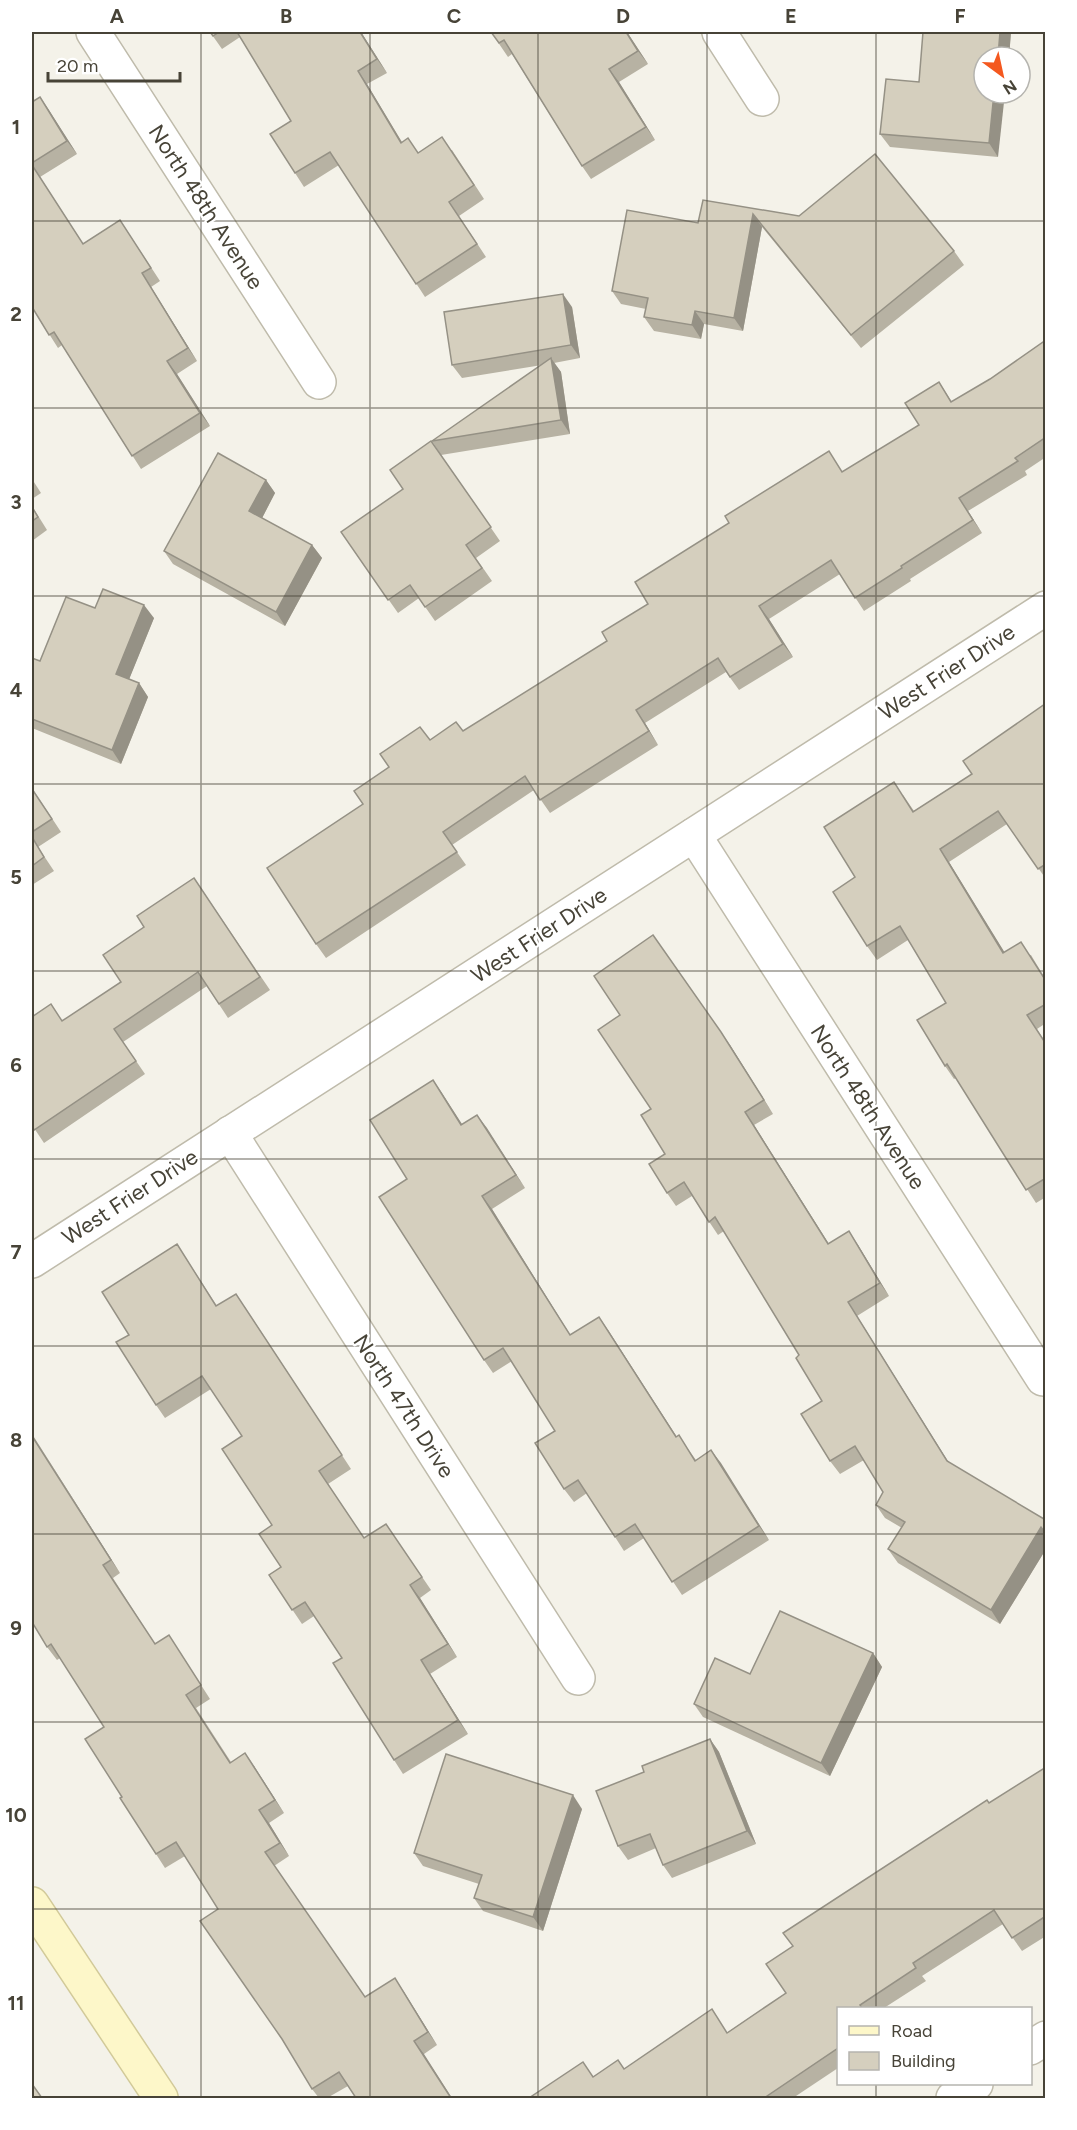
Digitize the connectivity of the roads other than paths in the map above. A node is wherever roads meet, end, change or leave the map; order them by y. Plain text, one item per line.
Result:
1 (93, 32) edge
2 (719, 32) edge
3 (762, 99) dead end
4 (320, 382) dead end
5 (1046, 608) edge
6 (694, 835) junction
7 (231, 1133) junction
8 (32, 1261) edge
9 (1042, 1379) dead end
10 (578, 1678) dead end
11 (32, 1904) edge
12 (1046, 2038) edge
13 (1032, 2047) edge
14 (974, 2085) edge
15 (161, 2098) edge
16 (952, 2098) edge

1 - 4 street, North 48th Avenue
2 - 3 street
5 - 6 street, West Frier Drive
6 - 7 street, West Frier Drive
6 - 9 street, North 48th Avenue
7 - 8 street, West Frier Drive
7 - 10 street, North 47th Drive
11 - 15 street
12 - 13 street
14 - 16 street

